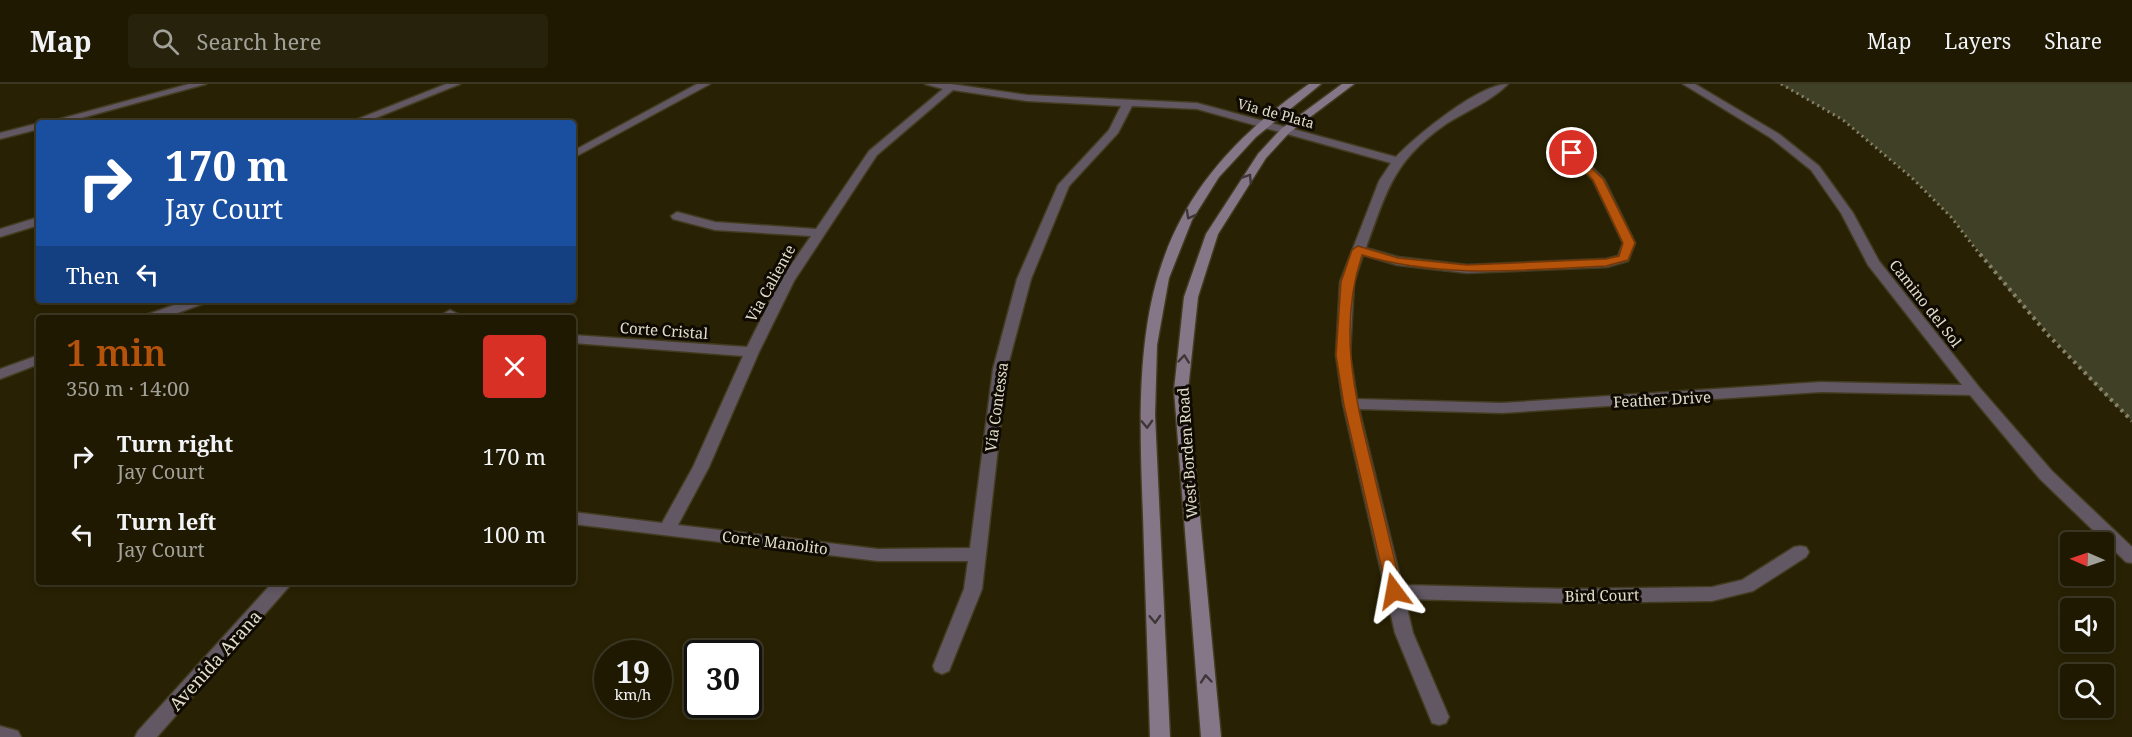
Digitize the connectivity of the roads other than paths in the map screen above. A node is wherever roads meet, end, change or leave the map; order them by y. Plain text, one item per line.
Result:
1 (201, 84) edge
2 (455, 84) edge
3 (705, 84) edge
4 (930, 84) edge
5 (1316, 84) edge
6 (1350, 84) edge
7 (1503, 84) edge
8 (1688, 84) edge
9 (950, 88) junction
10 (1128, 102) junction
11 (62, 120) edge
12 (361, 120) edge
13 (1261, 125) junction
14 (36, 127) edge
15 (1285, 131) junction
16 (0, 136) edge
17 (576, 153) edge
18 (1572, 153) dead end
19 (1398, 161) junction
20 (677, 216) dead end
21 (36, 222) edge
22 (0, 233) edge
23 (818, 233) junction
24 (1358, 250) junction
25 (192, 303) edge
26 (159, 315) edge
27 (576, 339) edge
28 (752, 352) junction
29 (36, 360) edge
30 (0, 374) edge
31 (1974, 390) junction
32 (1350, 405) junction
33 (576, 518) edge
34 (667, 529) junction
35 (1800, 552) dead end
36 (978, 554) junction
37 (2132, 557) edge
38 (282, 585) edge
39 (1394, 591) junction
40 (942, 666) dead end
41 (1439, 717) dead end
42 (0, 735) edge
43 (11, 737) edge
44 (145, 737) edge
45 (1160, 737) edge
46 (1210, 737) edge

1 - 11 street
2 - 12 street
3 - 17 street
4 - 9 street, Via de Plata
5 - 13 main road
6 - 15 main road, West Borden Road
7 - 19 street
8 - 31 street, Camino del Sol
9 - 10 street, Via de Plata
9 - 23 street, Via Caliente
10 - 13 street, Via de Plata
10 - 36 street, Via Contessa
13 - 15 street, Via de Plata
13 -> 45 main road
14 - 16 street
15 - 19 street, Via de Plata
46 -> 15 main road, West Borden Road
18 - 24 street
19 - 24 street
20 - 23 street
21 - 22 street
23 - 28 street, Via Caliente
24 - 32 street
25 - 26 street
27 - 28 street, Corte Cristal
28 - 34 street, Via Caliente
29 - 30 street
31 - 32 street, Feather Drive
31 - 37 street, Camino del Sol
32 - 39 street
33 - 34 street, Corte Manolito
34 - 36 street, Corte Manolito
35 - 39 street, Bird Court
36 - 40 street, Via Contessa
38 - 44 street, Avenida Arana
39 - 41 street
42 - 43 street

